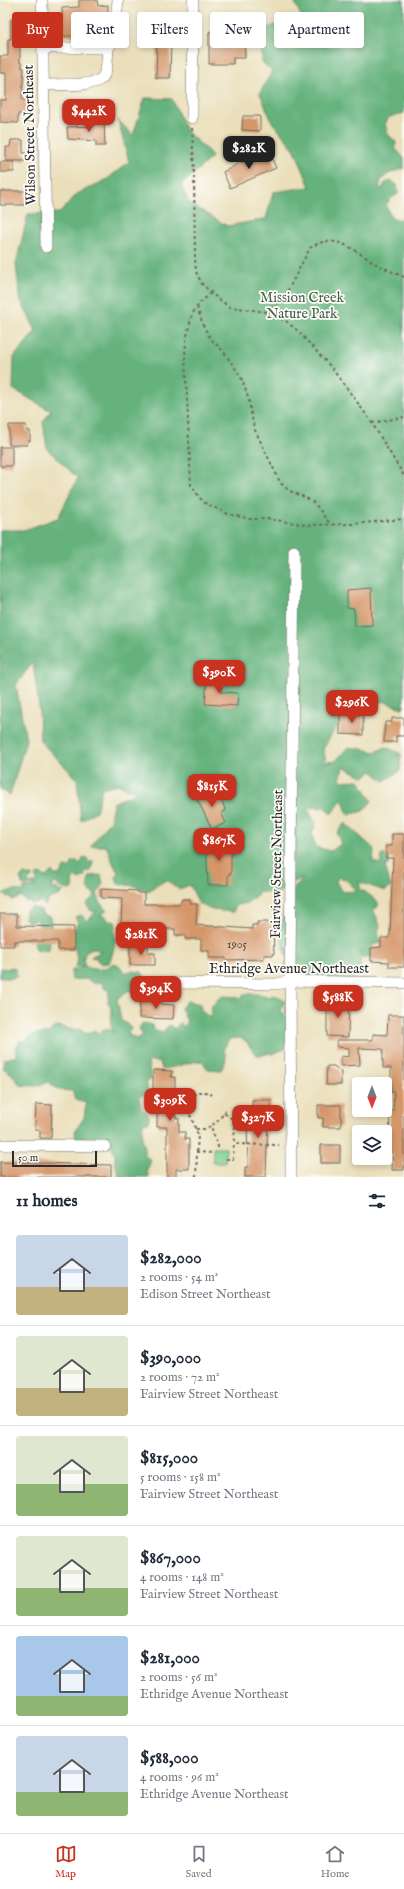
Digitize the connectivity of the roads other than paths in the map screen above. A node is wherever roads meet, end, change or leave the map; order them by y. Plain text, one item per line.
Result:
1 (42, 0) edge
2 (118, 0) edge
3 (193, 0) edge
4 (42, 12) edge
5 (117, 12) edge
6 (42, 48) edge
7 (108, 48) edge
8 (43, 85) junction
9 (192, 118) road end
10 (46, 246) dead end
11 (294, 551) dead end
12 (291, 981) junction
13 (174, 983) dead end
14 (404, 983) edge
15 (0, 1145) edge
16 (105, 1146) dead end
17 (291, 1177) edge

1 - 4 street, Wilson Street Northeast
2 - 5 street
3 - 9 street
6 - 8 street, Wilson Street Northeast
7 - 8 street
8 - 10 street, Wilson Street Northeast
11 - 12 street, Fairview Street Northeast
12 - 13 street, Ethridge Avenue Northeast
12 - 14 street, Ethridge Avenue Northeast
12 - 17 street, Fairview Street Northeast
15 - 16 street

